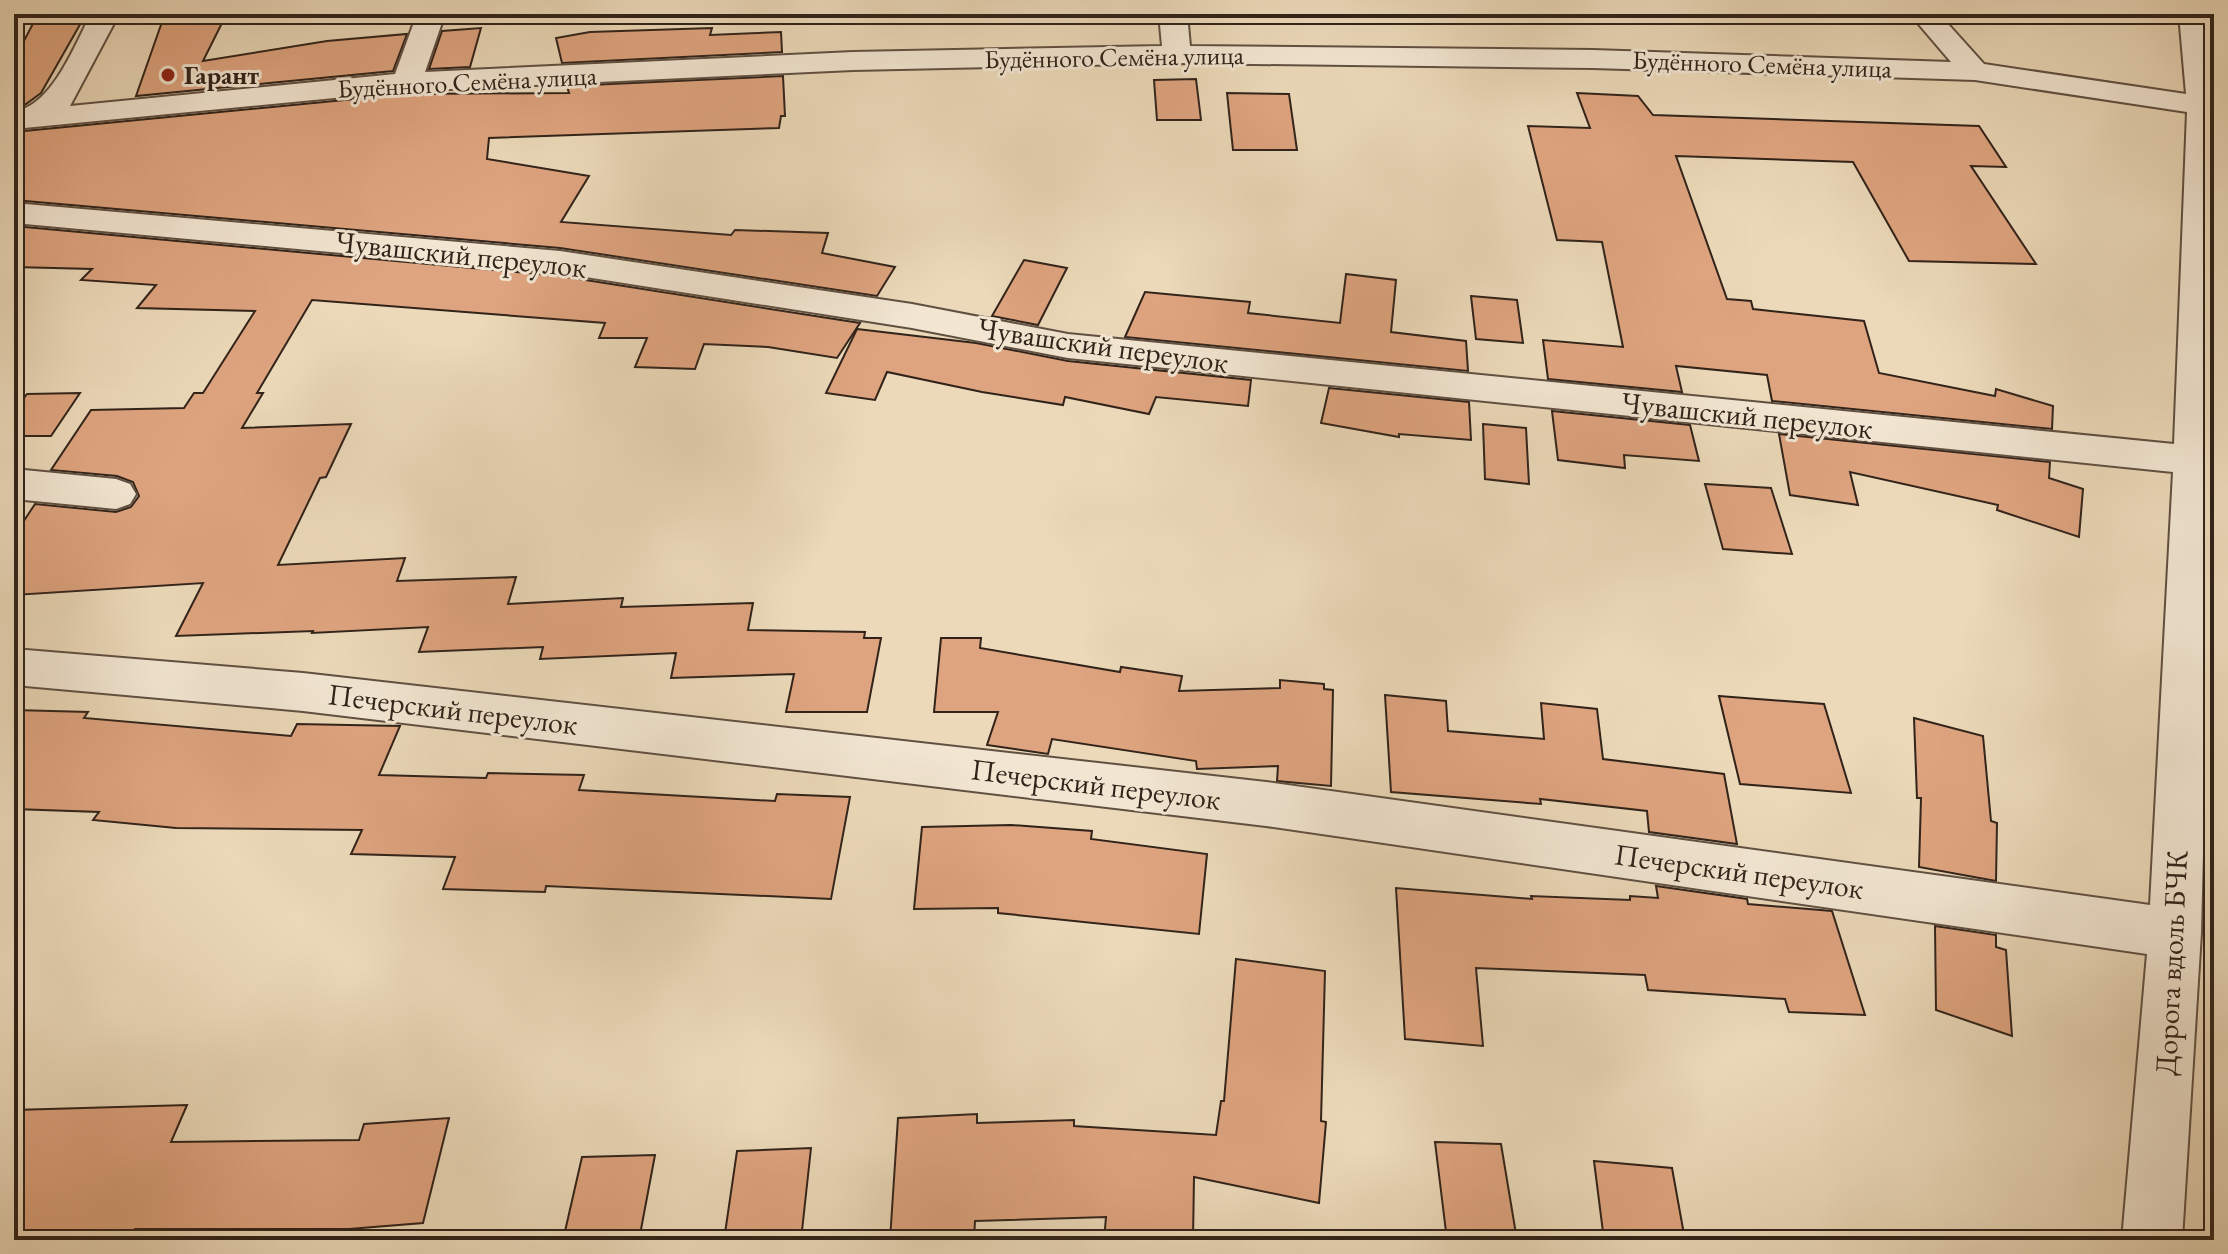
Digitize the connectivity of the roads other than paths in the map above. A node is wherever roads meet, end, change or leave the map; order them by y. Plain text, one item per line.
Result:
1 (105, 14) edge
2 (431, 14) edge
3 (1173, 14) edge
4 (1924, 14) edge
5 (2193, 14) edge
6 (1177, 54) junction
7 (1975, 71) junction
8 (407, 82) junction
9 (2208, 106) edge
10 (18, 125) edge
11 (14, 213) edge
12 (2193, 460) junction
13 (14, 484) edge
14 (116, 494) dead end
15 (14, 667) edge
16 (2175, 933) junction
17 (2152, 1240) edge

1 - 10 street
2 - 8 street
3 - 6 street
4 - 7 street
5 - 9 street, Дорога вдоль БЧК
6 - 7 street, Будённого Семёна улица
6 - 8 street, Будённого Семёна улица
7 - 9 street, Будённого Семёна улица
8 - 10 street, Будённого Семёна улица
9 - 12 street, Дорога вдоль БЧК
11 - 12 street, Чувашский переулок
12 - 16 street, Дорога вдоль БЧК
13 - 14 street
15 - 16 street, Печерский переулок
16 - 17 street, Дорога вдоль БЧК

